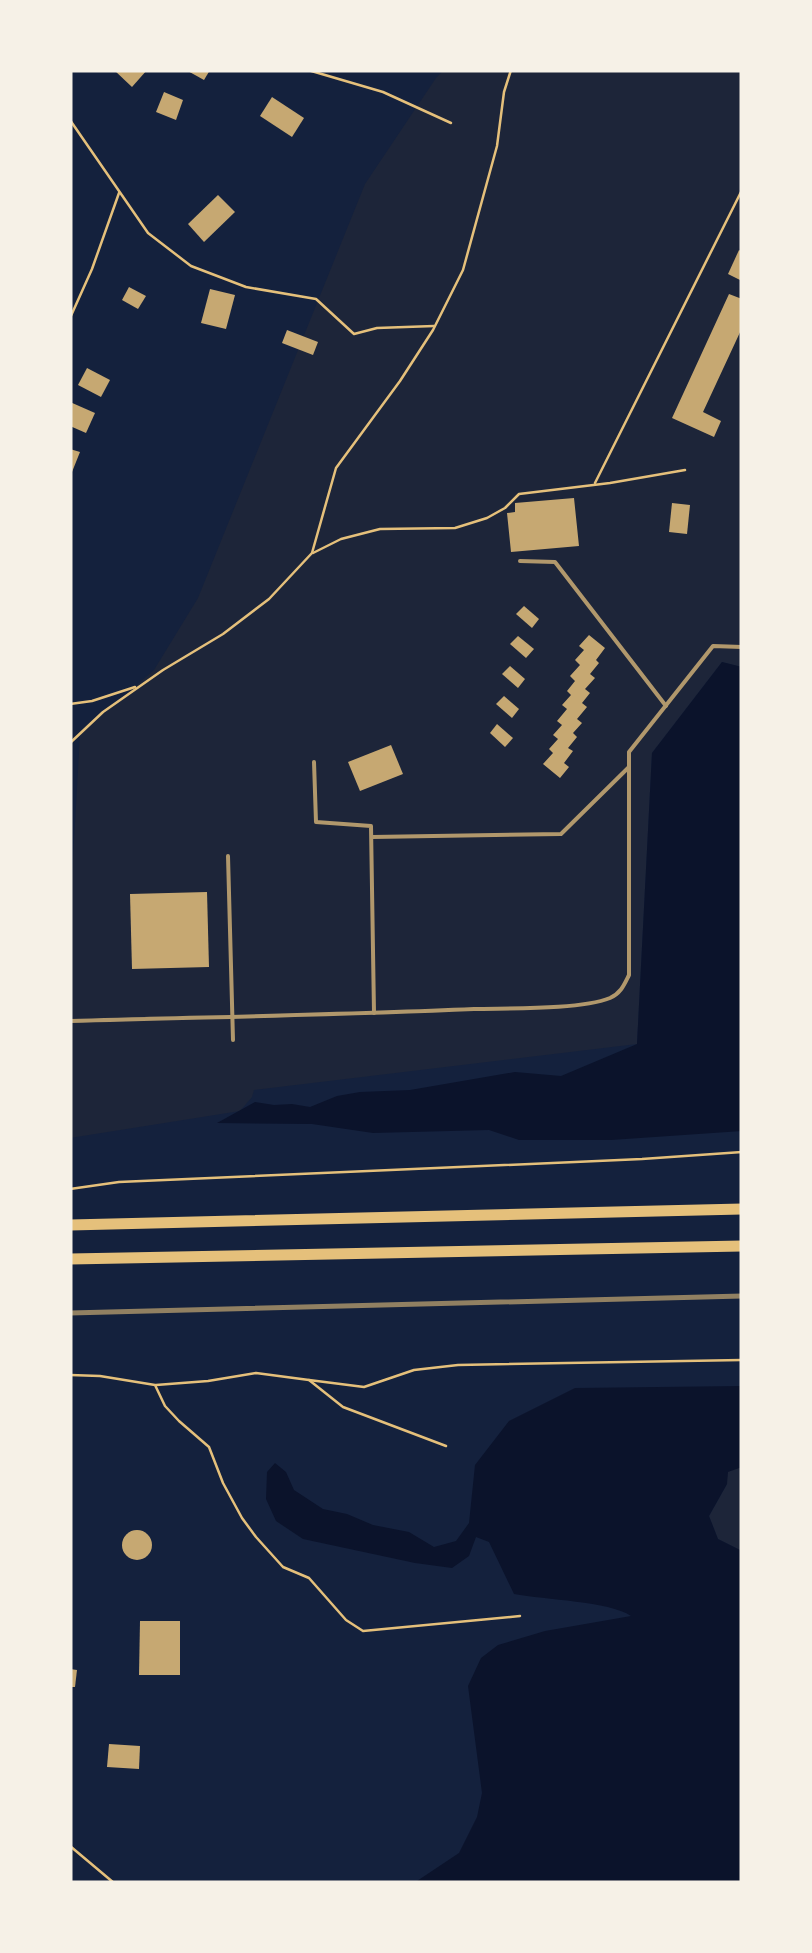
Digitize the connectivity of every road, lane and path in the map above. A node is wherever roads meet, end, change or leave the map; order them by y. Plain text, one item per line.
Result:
1 (308, 70) edge
2 (511, 70) edge
3 (70, 120) edge
4 (451, 124) dead end
5 (742, 190) edge
6 (120, 192) junction
7 (76, 302) junction
8 (70, 306) edge
9 (70, 318) edge
10 (435, 326) junction
11 (685, 470) dead end
12 (595, 485) junction
13 (312, 554) junction
14 (520, 562) dead end
15 (742, 647) edge
16 (141, 685) junction
17 (70, 704) edge
18 (666, 706) junction
19 (70, 743) edge
20 (314, 762) dead end
21 (629, 766) junction
22 (372, 837) junction
23 (228, 856) dead end
24 (374, 1013) junction
25 (231, 1017) junction
26 (70, 1021) edge
27 (233, 1040) dead end
28 (742, 1152) edge
29 (70, 1190) edge
30 (742, 1209) edge
31 (70, 1226) edge
32 (742, 1246) edge
33 (70, 1259) edge
34 (742, 1360) edge
35 (70, 1375) edge
36 (309, 1380) junction
37 (154, 1385) junction
38 (446, 1446) dead end
39 (520, 1616) dead end
40 (70, 1846) edge
41 (114, 1883) edge

1 - 4 path
2 - 10 path
3 - 6 path
5 - 12 path
6 - 7 path
6 - 10 path
7 - 8 path
7 - 9 path
10 - 13 path
11 - 12 path
12 - 13 path
13 - 16 path
14 - 18 lane
15 - 18 lane
16 - 17 path
16 - 19 path
18 - 21 lane
20 - 22 lane
21 - 22 lane
21 - 24 lane
22 - 24 lane
23 - 25 lane
24 - 25 lane
25 - 26 lane
25 - 27 lane
28 - 29 path
30 - 31 highway
32 - 33 highway
34 - 36 path
35 - 37 path
36 - 37 path
36 - 38 path
37 - 39 path
40 - 41 path

